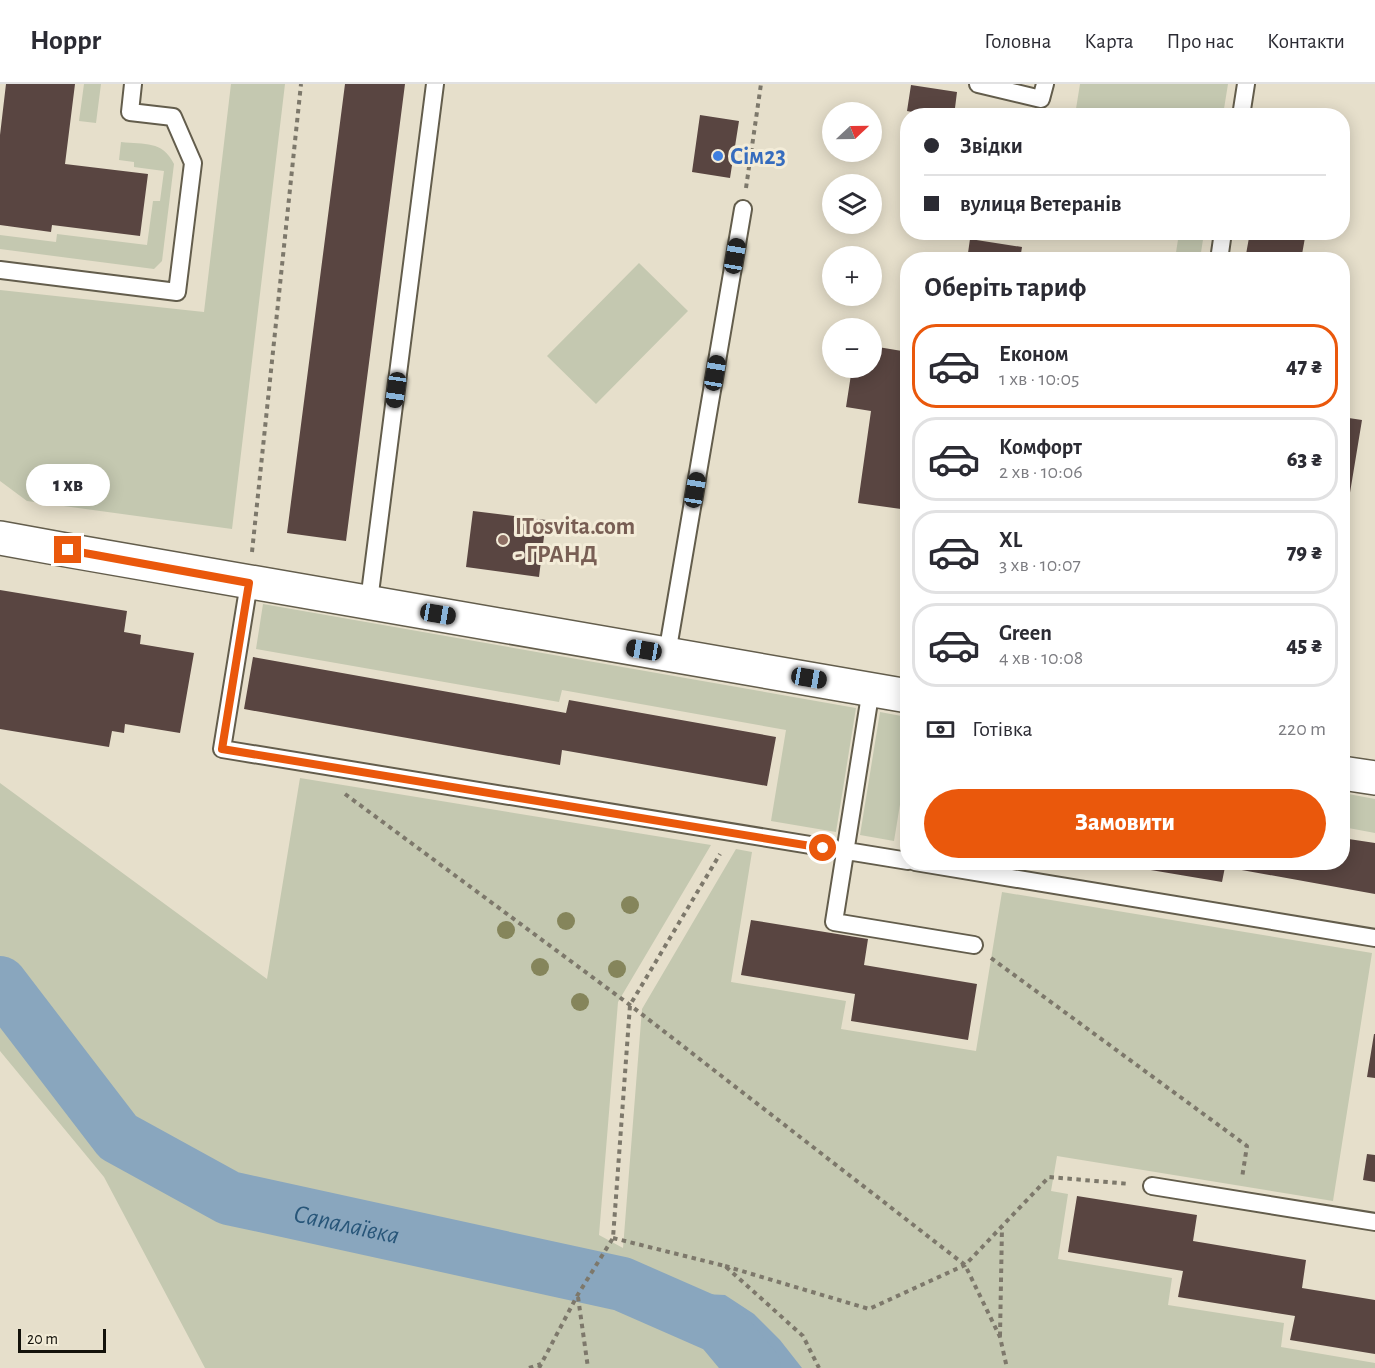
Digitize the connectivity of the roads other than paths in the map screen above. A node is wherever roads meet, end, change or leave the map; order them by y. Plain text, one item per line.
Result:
1 (133, 84) edge
2 (435, 84) edge
3 (978, 84) edge
4 (1045, 84) edge
5 (1246, 84) edge
6 (1242, 108) edge
7 (743, 209) road end
8 (0, 270) edge
9 (0, 538) edge
10 (249, 583) junction
11 (369, 601) junction
12 (667, 654) junction
13 (872, 689) junction
14 (900, 694) edge
15 (1350, 774) edge
16 (1375, 778) edge
17 (845, 851) junction
18 (900, 860) edge
19 (963, 870) edge
20 (1375, 938) edge
21 (974, 945) road end
22 (1152, 1186) road end
23 (1375, 1222) edge

1 - 8 lane
2 - 11 lane
3 - 4 lane
5 - 6 lane
7 - 12 lane
9 - 10 street
10 - 11 street
10 - 17 lane
11 - 12 street
12 - 13 street
13 - 14 street
13 - 17 lane
15 - 16 street
17 - 18 lane
17 - 21 lane
19 - 20 lane
22 - 23 lane

